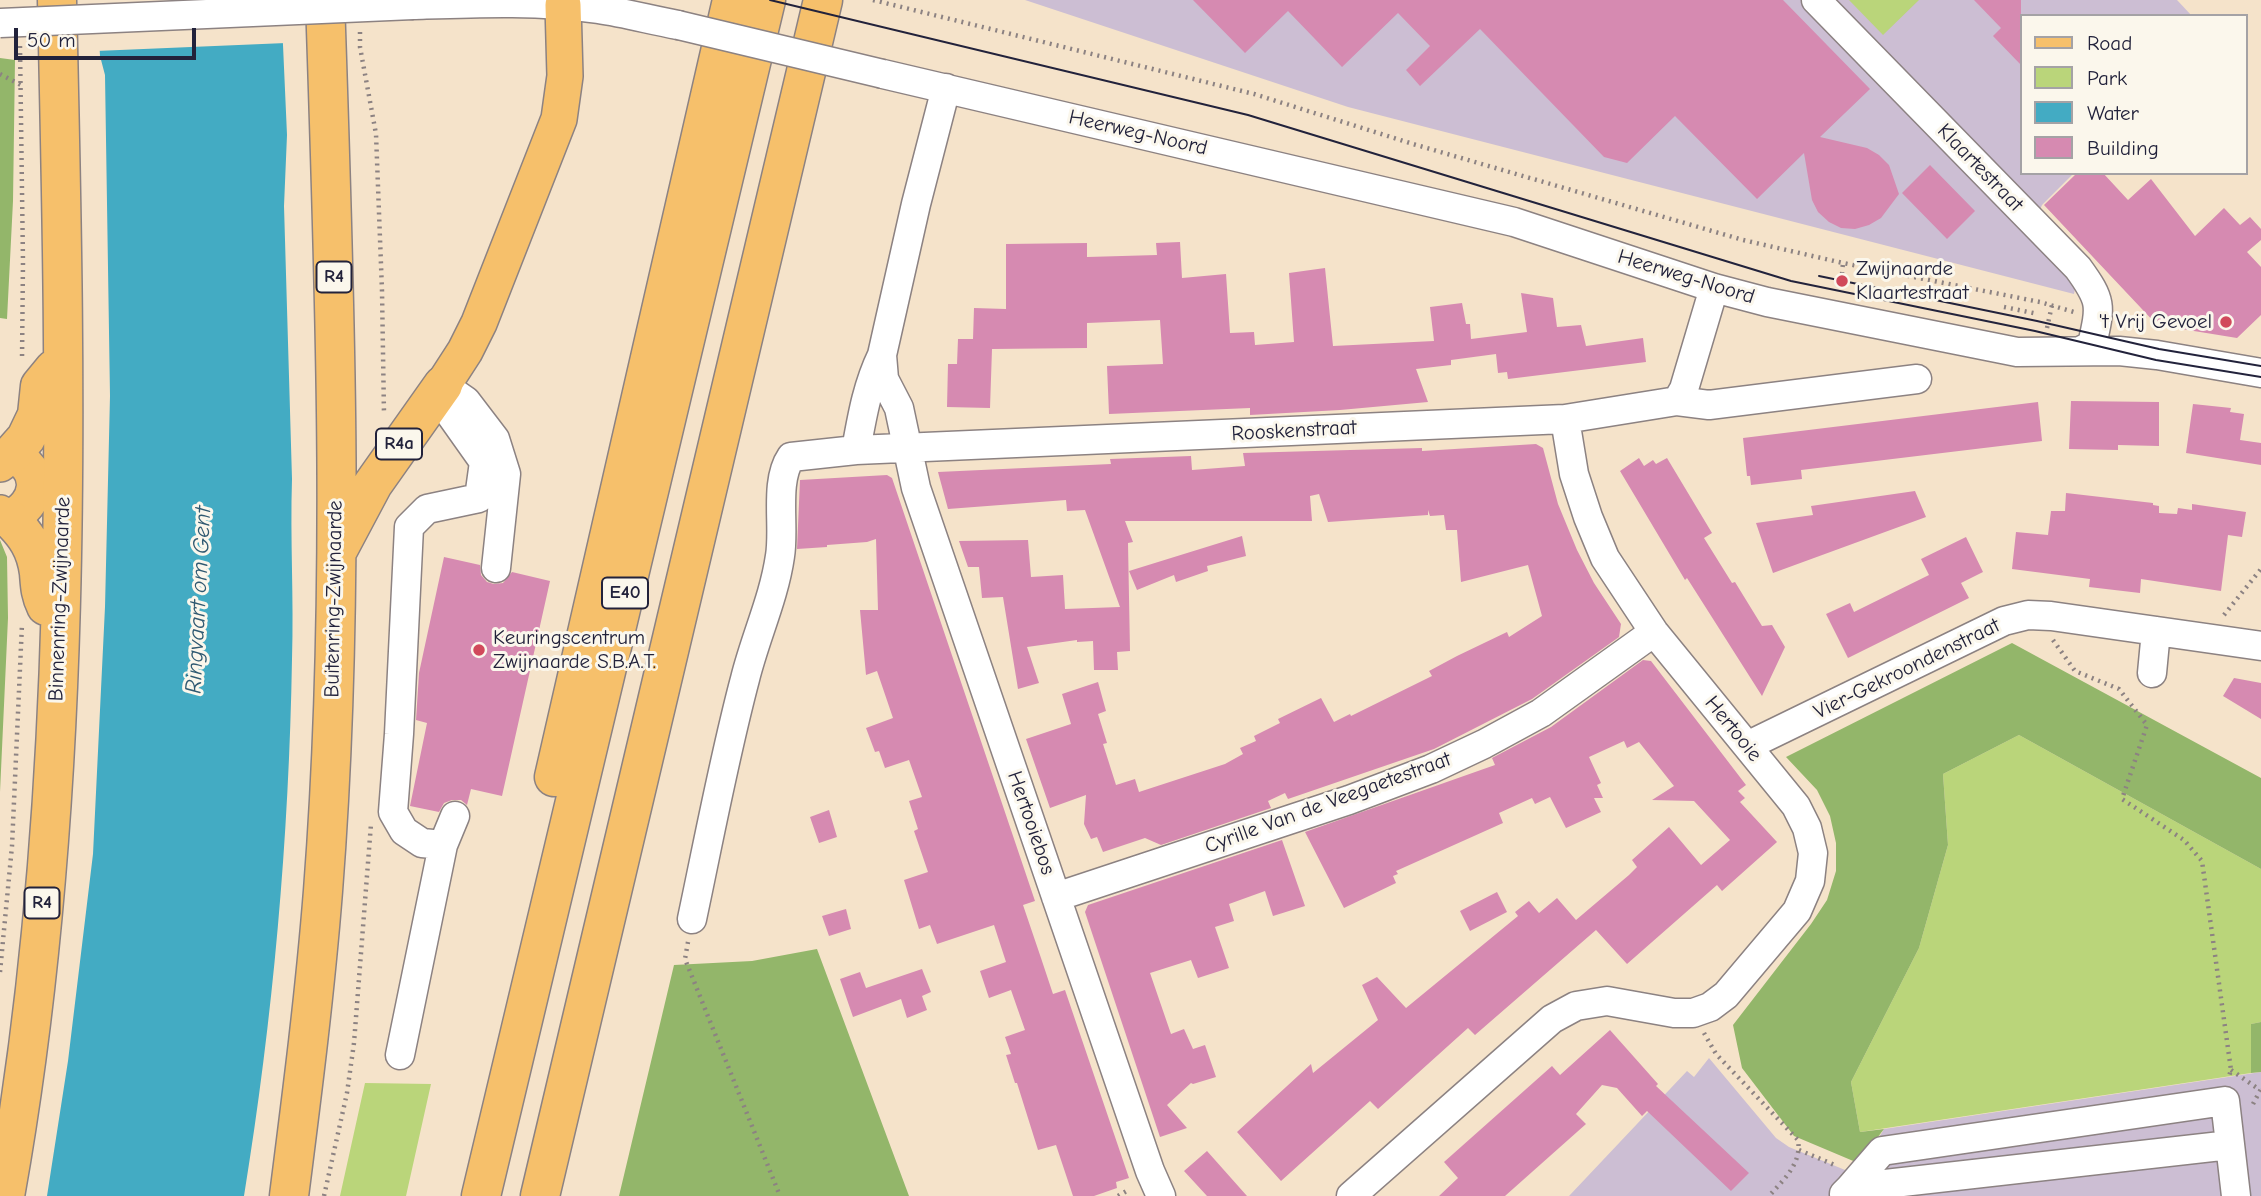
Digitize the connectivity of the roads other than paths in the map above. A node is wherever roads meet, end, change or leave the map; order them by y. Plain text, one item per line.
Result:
1 (57, 0) edge
2 (324, 0) edge
3 (729, 0) edge
4 (766, 0) edge
5 (1815, 0) edge
6 (564, 5) junction
7 (822, 9) edge
8 (10, 30) edge
9 (946, 88) junction
10 (1714, 288) junction
11 (2082, 350) junction
12 (882, 355) junction
13 (63, 358) junction
14 (2261, 373) edge
15 (1917, 379) dead end
16 (438, 392) junction
17 (1678, 401) junction
18 (1565, 419) junction
19 (909, 448) junction
20 (856, 450) junction
21 (6, 460) edge
22 (5, 516) edge
23 (336, 554) junction
24 (496, 568) dead end
25 (2156, 631) junction
26 (1654, 632) junction
27 (59, 633) junction
28 (2261, 646) edge
29 (2152, 673) dead end
30 (1747, 747) junction
31 (455, 816) dead end
32 (443, 845) junction
33 (1056, 897) junction
34 (692, 919) road end
35 (400, 1055) dead end
36 (2230, 1145) junction
37 (1851, 1186) edge
38 (482, 1191) edge
39 (5, 1196) edge
40 (289, 1196) edge
41 (540, 1196) edge
42 (1161, 1196) edge
43 (1351, 1196) edge
44 (2236, 1196) edge

1 - 13 highway, Binnenring-Zwijnaarde / R4
2 - 23 highway, Buitenring-Zwijnaarde / R4
3 - 38 highway
4 - 38 highway, E40
5 - 11 street, Klaartestraat
6 - 8 street, Heerweg-Noord, bridge
6 - 9 street, Heerweg-Noord, bridge
6 - 16 main road, R4a
7 - 41 highway, E40
9 - 10 street, Heerweg-Noord
9 - 12 street
10 - 11 street, Heerweg-Noord
10 - 17 street
11 - 14 street, Heerweg-Noord
12 - 19 street
12 - 20 street
13 - 21 highway
13 - 27 highway, Binnenring-Zwijnaarde / R4
15 - 17 street, Rooskenstraat
16 - 23 highway, R4a
16 - 24 street
16 - 32 street
17 - 18 street, Rooskenstraat
18 - 19 street, Rooskenstraat
18 - 26 street, Hertooie
19 - 20 street, Rooskenstraat
19 - 33 street, Hertooiebos
20 - 34 street, Rooskenstraat
21 - 22 main road
22 - 27 highway
23 - 40 highway, Buitenring-Zwijnaarde / R4
25 - 28 street, Vier-Gekroondenstraat
25 - 29 street
25 - 30 street, Vier-Gekroondenstraat
26 - 30 street, Hertooie
26 - 33 street, Cyrille Van de Veegaetestraat
27 - 39 highway, Binnenring-Zwijnaarde / R4
30 - 43 street, Hertooie
31 - 32 street
32 - 35 street
33 - 42 street, Hertooiebos
36 - 37 street
36 - 37 street
36 - 44 street

